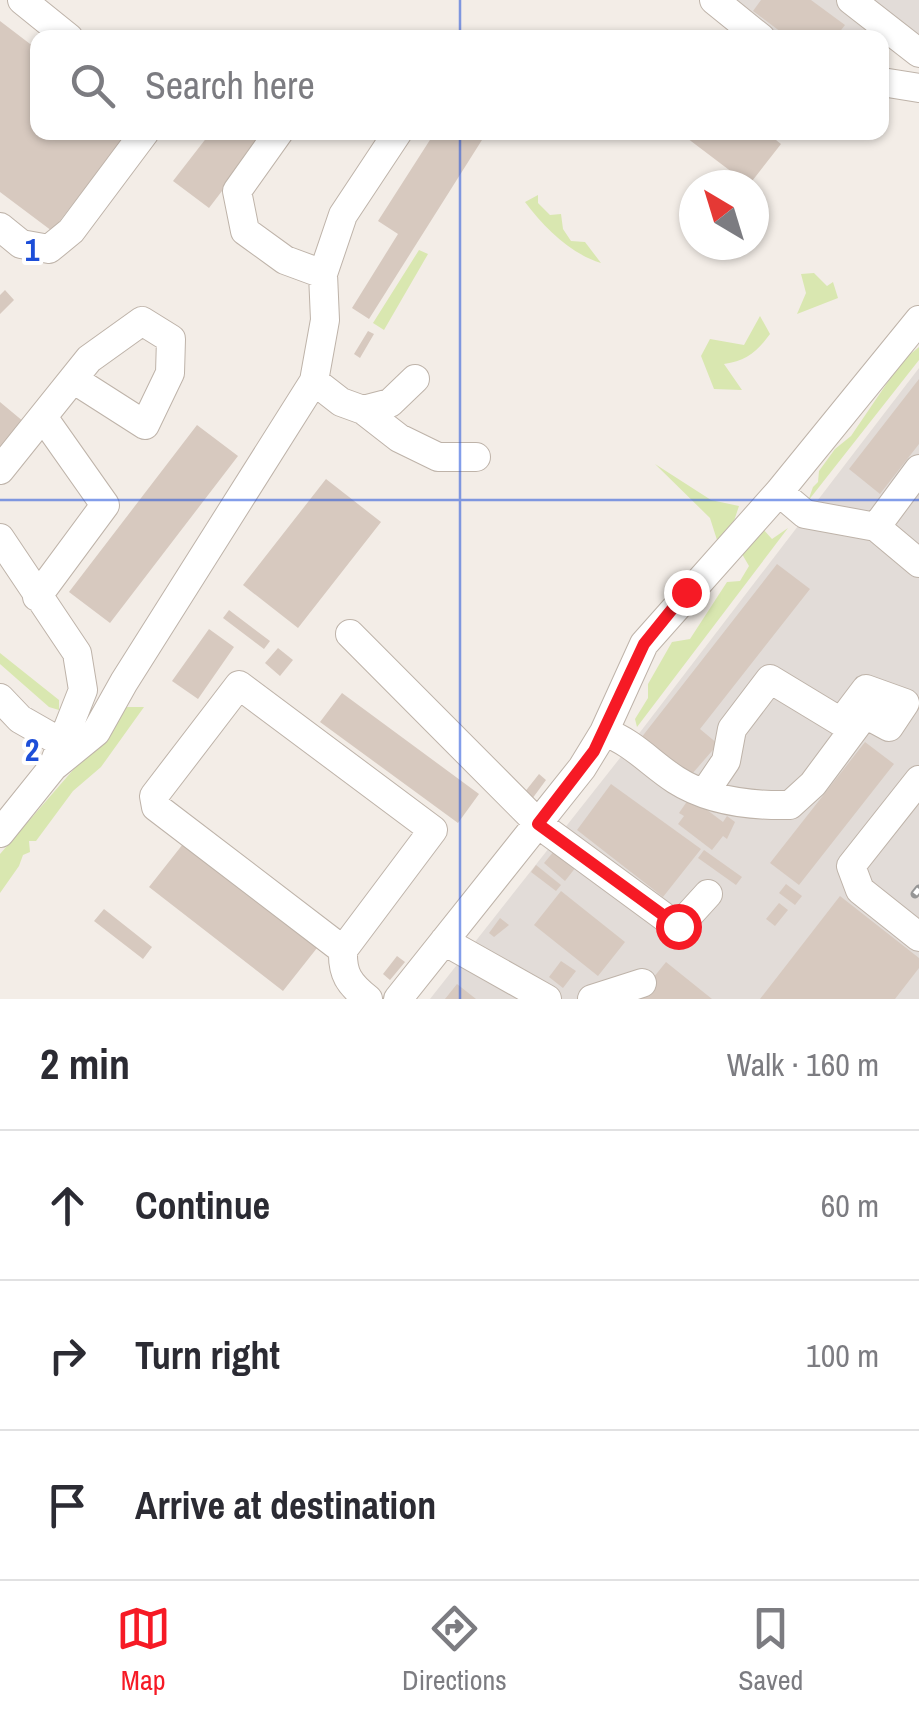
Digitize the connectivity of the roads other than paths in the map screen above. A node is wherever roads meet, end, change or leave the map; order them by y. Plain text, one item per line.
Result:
1 (22, 0) edge
2 (714, 0) edge
3 (861, 12) edge
4 (58, 30) edge
5 (750, 30) edge
6 (886, 30) edge
7 (889, 32) edge
8 (919, 53) edge
9 (889, 83) edge
10 (919, 88) edge
11 (139, 140) edge
12 (273, 140) edge
13 (393, 140) edge
14 (0, 227) edge
15 (323, 274) junction
16 (919, 320) edge
17 (73, 379) dead end
18 (415, 379) dead end
19 (314, 381) junction
20 (364, 410) junction
21 (43, 416) junction
22 (476, 457) dead end
23 (919, 469) edge
24 (0, 470) edge
25 (779, 492) junction
26 (876, 527) junction
27 (0, 538) edge
28 (919, 562) edge
29 (37, 598) junction
30 (350, 634) dead end
31 (0, 698) edge
32 (604, 732) junction
33 (57, 755) junction
34 (919, 780) edge
35 (704, 792) junction
36 (538, 824) junction
37 (0, 832) edge
38 (708, 894) dead end
39 (916, 930) edge
40 (444, 941) junction
41 (343, 950) junction
42 (642, 983) dead end
43 (368, 999) edge
44 (398, 999) edge
45 (547, 999) edge
46 (592, 999) edge

1 - 4 lane
2 - 5 lane
3 - 6 lane
7 - 8 lane
9 - 10 lane
11 - 14 lane
12 - 15 lane
13 - 15 lane
15 - 19 lane
16 - 25 lane
17 - 21 lane
18 - 20 lane
19 - 20 lane
19 - 33 lane
20 - 22 lane
21 - 24 lane
21 - 29 lane
23 - 26 lane
25 - 26 lane
25 - 32 lane
26 - 28 lane
27 - 29 lane
29 - 33 lane
30 - 36 lane
31 - 33 lane
32 - 35 lane
32 - 36 lane
33 - 37 lane
34 - 39 lane
35 - 35 lane
36 - 38 lane
36 - 40 lane
40 - 44 lane
40 - 45 lane
41 - 41 lane
41 - 43 lane
42 - 46 lane

